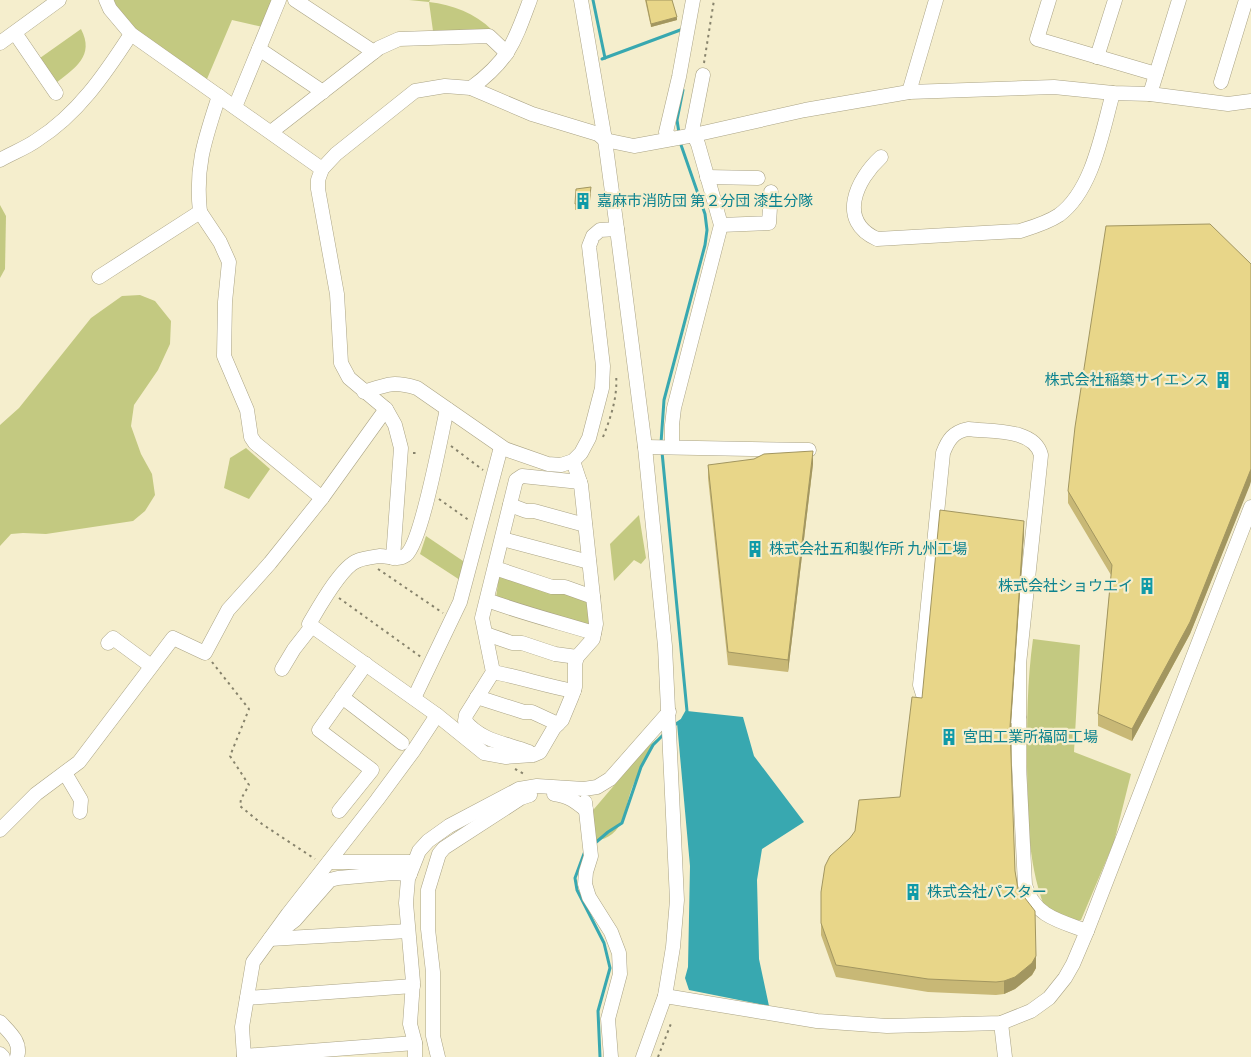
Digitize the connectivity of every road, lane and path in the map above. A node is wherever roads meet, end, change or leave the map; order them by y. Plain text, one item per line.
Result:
1 (59, 0) edge
2 (106, 0) edge
3 (278, 0) edge
4 (295, 0) edge
5 (530, 0) edge
6 (581, 0) edge
7 (693, 0) edge
8 (714, 0) edge
9 (936, 0) edge
10 (1048, 0) edge
11 (1115, 0) edge
12 (1180, 0) edge
13 (1246, 0) edge
14 (15, 33) junction
15 (131, 34) junction
16 (0, 42) edge
17 (259, 49) junction
18 (374, 52) junction
19 (507, 53) junction
20 (1097, 57) junction
21 (1156, 74) junction
22 (703, 75) joint
23 (1221, 82) dead end
24 (471, 88) junction
25 (323, 92) junction
26 (909, 92) junction
27 (56, 93) dead end
28 (1113, 93) junction
29 (1150, 94) junction
30 (219, 96) junction
31 (1251, 101) edge
32 (235, 107) junction
33 (271, 132) junction
34 (694, 135) junction
35 (671, 139) junction
36 (605, 140) junction
37 (881, 157) dead end
38 (0, 160) edge
39 (322, 169) junction
40 (707, 177) junction
41 (758, 178) dead end
42 (771, 192) dead end
43 (200, 212) junction
44 (722, 225) junction
45 (617, 229) junction
46 (99, 277) dead end
47 (616, 369) dead end
48 (364, 392) junction
49 (386, 409) junction
50 (447, 409) junction
51 (440, 437) junction
52 (603, 439) dead end
53 (501, 446) junction
54 (645, 447) junction
55 (672, 447) junction
56 (809, 450) edge
57 (573, 461) junction
58 (493, 478) junction
59 (580, 482) junction
60 (428, 492) junction
61 (322, 498) junction
62 (510, 505) junction
63 (1251, 507) edge
64 (585, 525) junction
65 (480, 528) junction
66 (502, 539) junction
67 (393, 558) junction
68 (364, 559) junction
69 (589, 562) junction
70 (495, 568) junction
71 (329, 591) junction
72 (593, 597) junction
73 (487, 600) junction
74 (453, 620) junction
75 (312, 626) junction
76 (594, 633) junction
77 (486, 634) junction
78 (108, 643) dead end
79 (205, 653) junction
80 (577, 657) junction
81 (366, 664) junction
82 (430, 665) junction
83 (151, 666) junction
84 (282, 669) dead end
85 (493, 672) junction
86 (574, 691) junction
87 (342, 697) junction
88 (414, 698) junction
89 (477, 698) junction
90 (949, 711) edge
91 (979, 714) edge
92 (437, 715) junction
93 (669, 716) junction
94 (1019, 717) junction
95 (558, 724) junction
96 (402, 743) dead end
97 (533, 755) junction
98 (65, 773) junction
99 (584, 789) junction
100 (586, 810) junction
101 (339, 811) dead end
102 (80, 812) dead end
103 (0, 830) edge
104 (327, 864) junction
105 (412, 868) junction
106 (428, 929) junction
107 (408, 931) junction
108 (1087, 931) junction
109 (270, 939) junction
110 (413, 987) junction
111 (665, 996) junction
112 (247, 998) junction
113 (672, 1021) dead end
114 (0, 1022) edge
115 (1001, 1023) junction
116 (415, 1050) edge
117 (0, 1054) edge
118 (244, 1056) edge
119 (3, 1057) edge
120 (17, 1057) edge
121 (438, 1057) edge
122 (611, 1057) edge
123 (643, 1057) edge
124 (658, 1057) edge
125 (1005, 1057) edge

1 - 14 street
2 - 15 street
3 - 17 street
4 - 18 street
5 - 19 street
6 - 36 street
7 - 35 street
8 - 22 path
9 - 26 street
10 - 20 street
11 - 20 street
12 - 21 street
13 - 23 street
14 - 16 street
14 - 27 street
15 - 30 street
15 - 38 street
17 - 25 street
17 - 32 street
18 - 19 street
18 - 25 street
19 - 24 street
20 - 21 street
21 - 29 street
22 - 34 street
24 - 36 street
24 - 39 street
25 - 33 street
26 - 28 street
26 - 34 street
28 - 29 street
28 - 37 street
29 - 31 street
30 - 32 street
30 - 43 street
32 - 33 street
33 - 39 street
34 - 35 street
34 - 40 street
35 - 36 street
36 - 45 street
39 - 48 street
40 - 41 street
40 - 44 street
42 - 44 street
43 - 46 street
43 - 61 street
44 - 55 street
45 - 54 street
45 - 57 street
47 - 52 path
48 - 49 street
48 - 50 street
49 - 61 street
49 - 67 street
50 - 51 street
50 - 53 street
51 - 58 path
51 - 60 street
53 - 57 street
53 - 58 street
54 - 55 street
54 - 93 street
55 - 56 street
57 - 59 street
58 - 65 street
59 - 62 street
59 - 64 street
60 - 65 path
60 - 67 street
61 - 79 street
62 - 64 street
62 - 66 street
63 - 108 street
64 - 69 street
65 - 74 street
66 - 69 street
66 - 70 street
67 - 68 street
68 - 71 street
68 - 74 path
69 - 72 street
70 - 72 street
70 - 73 street
71 - 75 street
71 - 82 path
72 - 76 street
73 - 76 street
73 - 77 street
74 - 82 street
75 - 81 street
75 - 84 street
76 - 80 street
77 - 80 street
77 - 85 street
78 - 83 street
79 - 83 street
79 - 104 path
80 - 86 street
81 - 87 street
81 - 88 street
82 - 88 street
83 - 98 street
85 - 86 street
85 - 89 street
86 - 95 street
87 - 96 street
87 - 101 street
88 - 92 street
89 - 95 street
89 - 97 street
90 - 94 street
91 - 94 street
92 - 97 street
92 - 104 street
93 - 99 street
93 - 111 street
94 - 108 street
95 - 97 street
98 - 102 street
98 - 103 street
99 - 100 street
99 - 105 street
100 - 106 street
100 - 122 street
104 - 105 street
104 - 109 street
105 - 107 street
105 - 109 street
106 - 110 street
106 - 121 street
107 - 109 street
107 - 110 street
108 - 115 street
109 - 112 street
110 - 112 street
110 - 116 street
111 - 115 street
111 - 123 street
112 - 118 street
113 - 124 path
114 - 120 street
115 - 125 street
116 - 118 street
117 - 119 street

